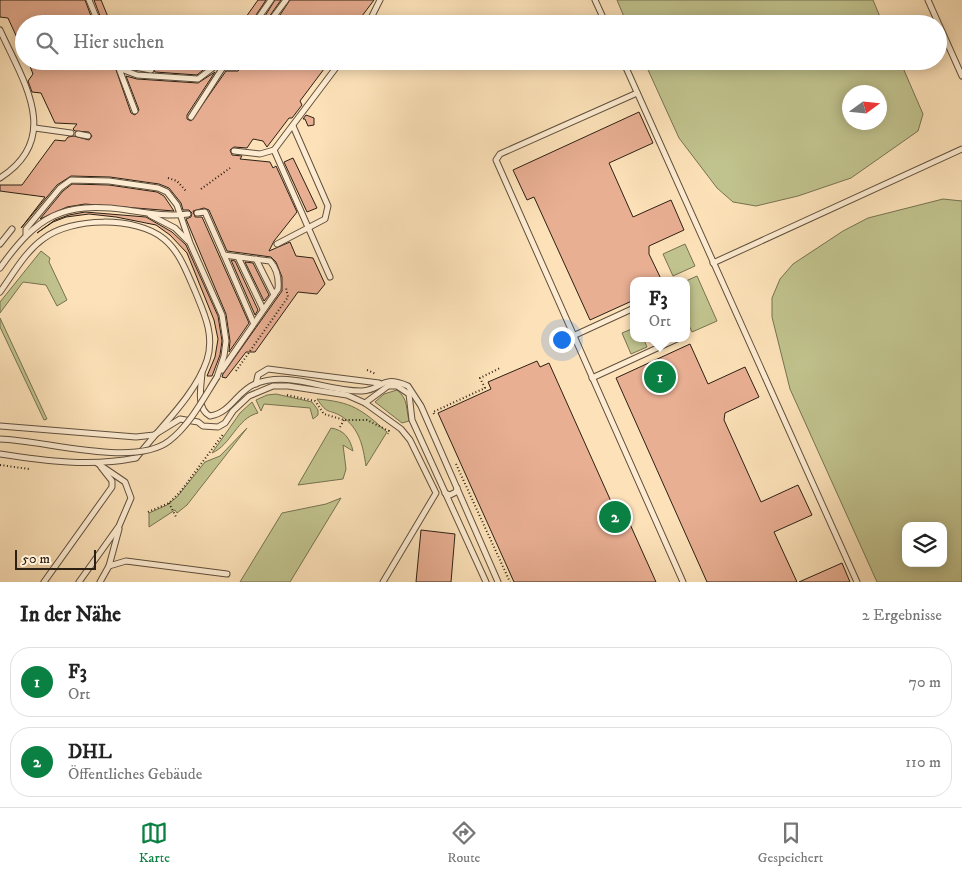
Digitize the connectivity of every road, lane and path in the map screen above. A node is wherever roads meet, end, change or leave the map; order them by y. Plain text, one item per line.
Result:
1 (88, 0) edge
2 (271, 0) edge
3 (286, 0) edge
4 (380, 0) edge
5 (595, 0) edge
6 (928, 0) edge
7 (95, 15) edge
8 (260, 15) edge
9 (275, 15) edge
10 (372, 15) edge
11 (602, 15) edge
12 (935, 15) edge
13 (0, 30) edge
14 (947, 42) edge
15 (15, 63) edge
16 (18, 70) edge
17 (121, 70) edge
18 (123, 70) edge
19 (213, 70) edge
20 (219, 70) edge
21 (334, 70) edge
22 (627, 70) edge
23 (962, 76) edge
24 (637, 92) junction
25 (135, 111) dead end
26 (190, 117) dead end
27 (293, 126) junction
28 (35, 128) junction
29 (70, 133) dead end
30 (78, 134) dead end
31 (88, 136) dead end
32 (962, 149) edge
33 (274, 150) junction
34 (234, 151) dead end
35 (230, 168) dead end
36 (0, 178) edge
37 (168, 178) dead end
38 (202, 190) dead end
39 (186, 191) dead end
40 (147, 213) junction
41 (197, 213) dead end
42 (188, 214) dead end
43 (181, 215) junction
44 (308, 228) junction
45 (12, 229) dead end
46 (26, 234) junction
47 (190, 243) junction
48 (0, 244) edge
49 (277, 244) dead end
50 (224, 255) junction
51 (238, 257) junction
52 (256, 259) junction
53 (713, 264) junction
54 (0, 268) edge
55 (330, 277) dead end
56 (0, 292) edge
57 (274, 295) junction
58 (288, 297) dead end
59 (263, 309) junction
60 (630, 310) edge
61 (253, 322) junction
62 (573, 336) junction
63 (669, 342) edge
64 (500, 368) dead end
65 (236, 371) dead end
66 (202, 373) junction
67 (217, 377) junction
68 (592, 378) junction
69 (380, 383) junction
70 (256, 384) junction
71 (284, 394) dead end
72 (366, 403) junction
73 (344, 420) junction
74 (436, 420) dead end
75 (0, 426) edge
76 (340, 427) dead end
77 (225, 432) dead end
78 (388, 434) dead end
79 (154, 435) junction
80 (0, 439) edge
81 (0, 454) edge
82 (454, 459) dead end
83 (97, 463) junction
84 (0, 465) edge
85 (29, 469) dead end
86 (457, 487) junction
87 (445, 493) junction
88 (169, 502) junction
89 (148, 512) dead end
90 (176, 517) dead end
91 (119, 526) junction
92 (109, 566) junction
93 (227, 574) dead end
94 (44, 582) edge
95 (78, 582) edge
96 (100, 582) edge
97 (383, 582) edge
98 (486, 582) edge
99 (498, 582) edge
100 (510, 582) edge
101 (683, 582) edge
102 (857, 582) edge

1 - 7 lane
2 - 8 lane
3 - 9 lane
4 - 10 lane
5 - 11 lane
6 - 12 lane
13 - 15 lane
14 - 23 lane
16 - 28 lane
17 - 25 lane
18 - 19 lane
20 - 26 lane
21 - 27 lane
22 - 24 lane
24 - 53 lane
24 - 62 lane
27 - 33 lane
27 - 44 lane
28 - 29 lane
28 - 36 lane
30 - 31 lane
32 - 53 lane
33 - 34 lane
33 - 44 lane
35 - 38 path
37 - 39 path
40 - 43 lane
40 - 46 lane
40 - 47 lane
41 - 50 lane
42 - 43 lane
43 - 46 lane
43 - 47 lane
44 - 49 lane
44 - 55 lane
45 - 48 lane
46 - 54 lane
47 - 67 lane
50 - 51 lane
50 - 61 lane
51 - 52 lane
51 - 59 lane
52 - 57 lane
52 - 57 lane
53 - 102 lane
56 - 66 lane
57 - 59 lane
58 - 65 path
59 - 61 lane
60 - 62 lane
61 - 67 lane
62 - 68 lane
63 - 68 lane
64 - 74 path
66 - 70 lane
66 - 79 lane
67 - 80 lane, bridge
68 - 101 lane
69 - 70 lane
69 - 70 lane
69 - 86 lane
71 - 73 path
72 - 79 lane
72 - 87 lane
72 - 97 lane
73 - 76 path
73 - 78 path
75 - 79 lane
77 - 88 path
79 - 83 lane
81 - 83 lane
82 - 100 path
83 - 91 lane
83 - 94 lane
84 - 85 path
86 - 87 lane
86 - 99 lane
87 - 98 lane
88 - 89 path
88 - 90 path
91 - 92 lane
91 - 95 lane
92 - 93 lane
92 - 96 lane

